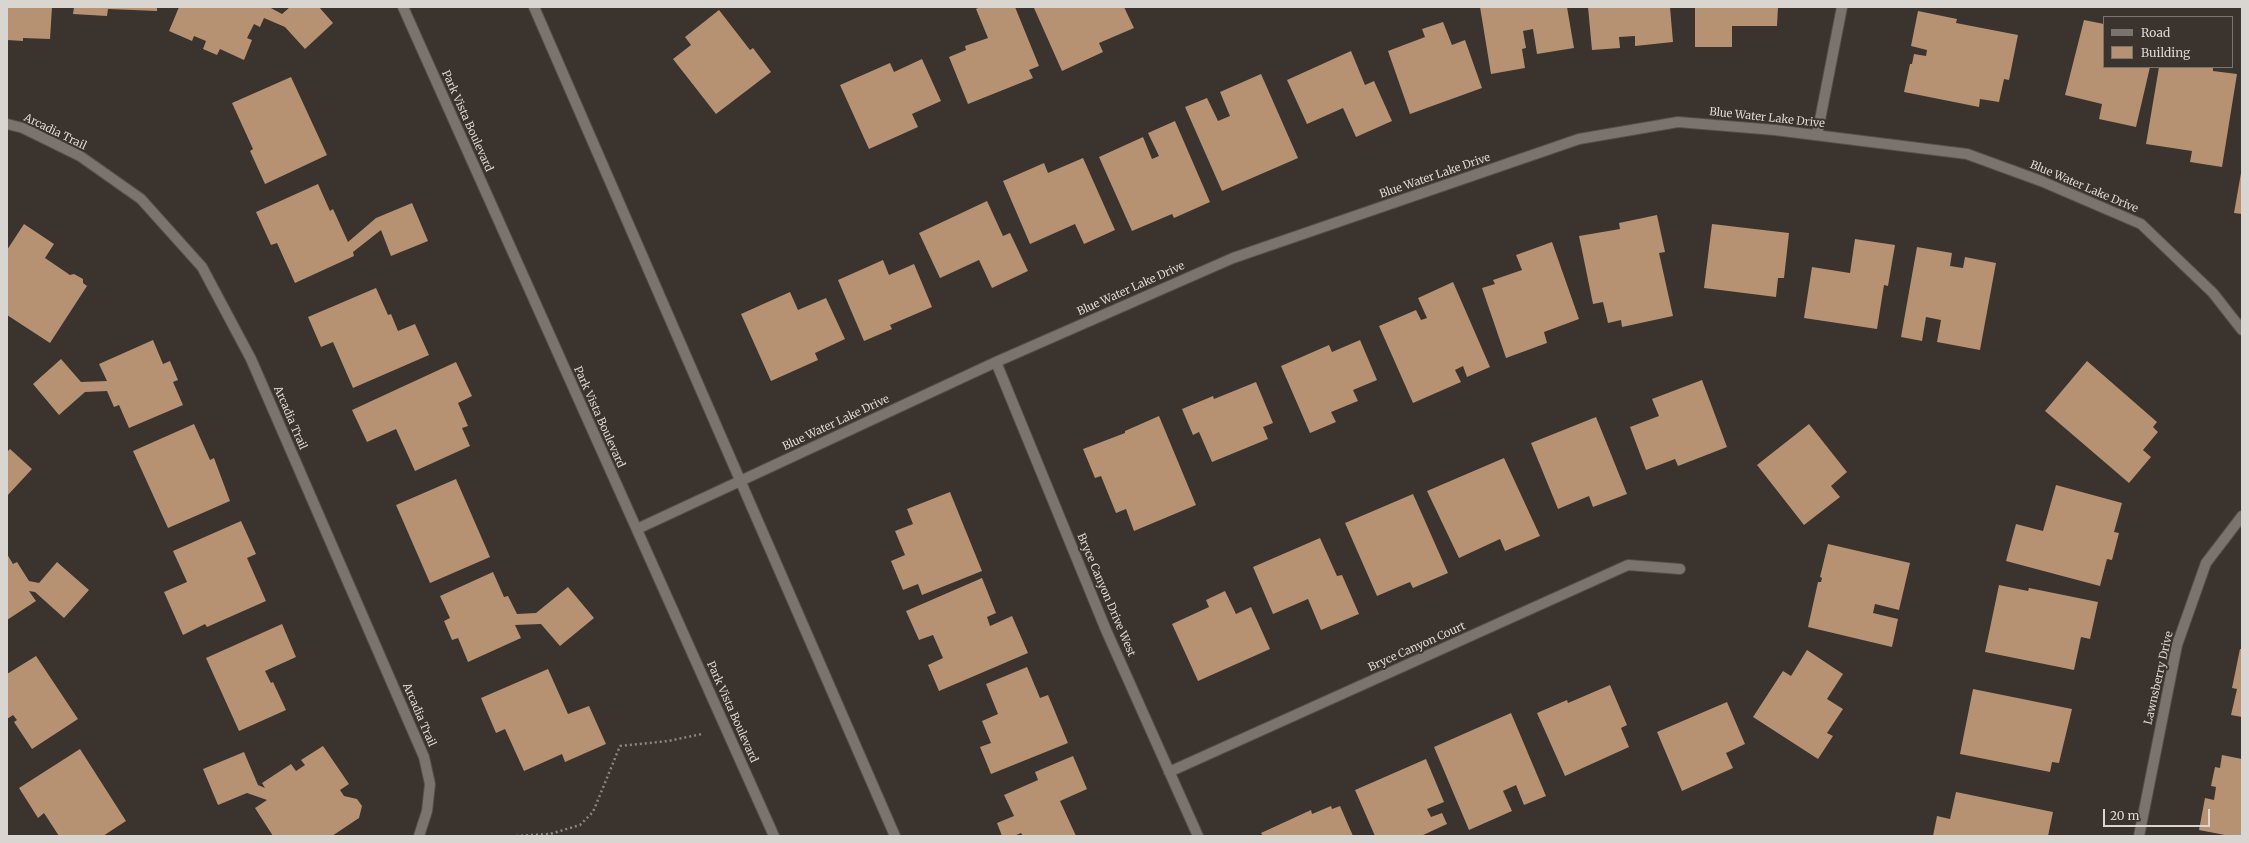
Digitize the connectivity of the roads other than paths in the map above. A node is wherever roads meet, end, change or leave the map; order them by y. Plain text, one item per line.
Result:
1 (402, 7) edge
2 (534, 7) edge
3 (1842, 7) edge
4 (7, 124) edge
5 (1817, 135) junction
6 (2242, 330) edge
7 (996, 362) junction
8 (740, 481) junction
9 (2242, 516) edge
10 (637, 529) junction
11 (1680, 569) dead end
12 (1169, 772) junction
13 (419, 836) edge
14 (774, 836) edge
15 (895, 836) edge
16 (1198, 836) edge
17 (2139, 836) edge

1 - 10 street, Park Vista Boulevard
2 - 8 street
3 - 5 street
4 - 13 street, Arcadia Trail
5 - 6 street, Blue Water Lake Drive
5 - 7 street, Blue Water Lake Drive
7 - 8 street, Blue Water Lake Drive
7 - 12 street, Bryce Canyon Drive West
8 - 10 street, Blue Water Lake Drive
8 - 15 street
9 - 17 street, Lawnsberry Drive
10 - 14 street, Park Vista Boulevard
11 - 12 street, Bryce Canyon Court
12 - 16 street, Bryce Canyon Drive West

